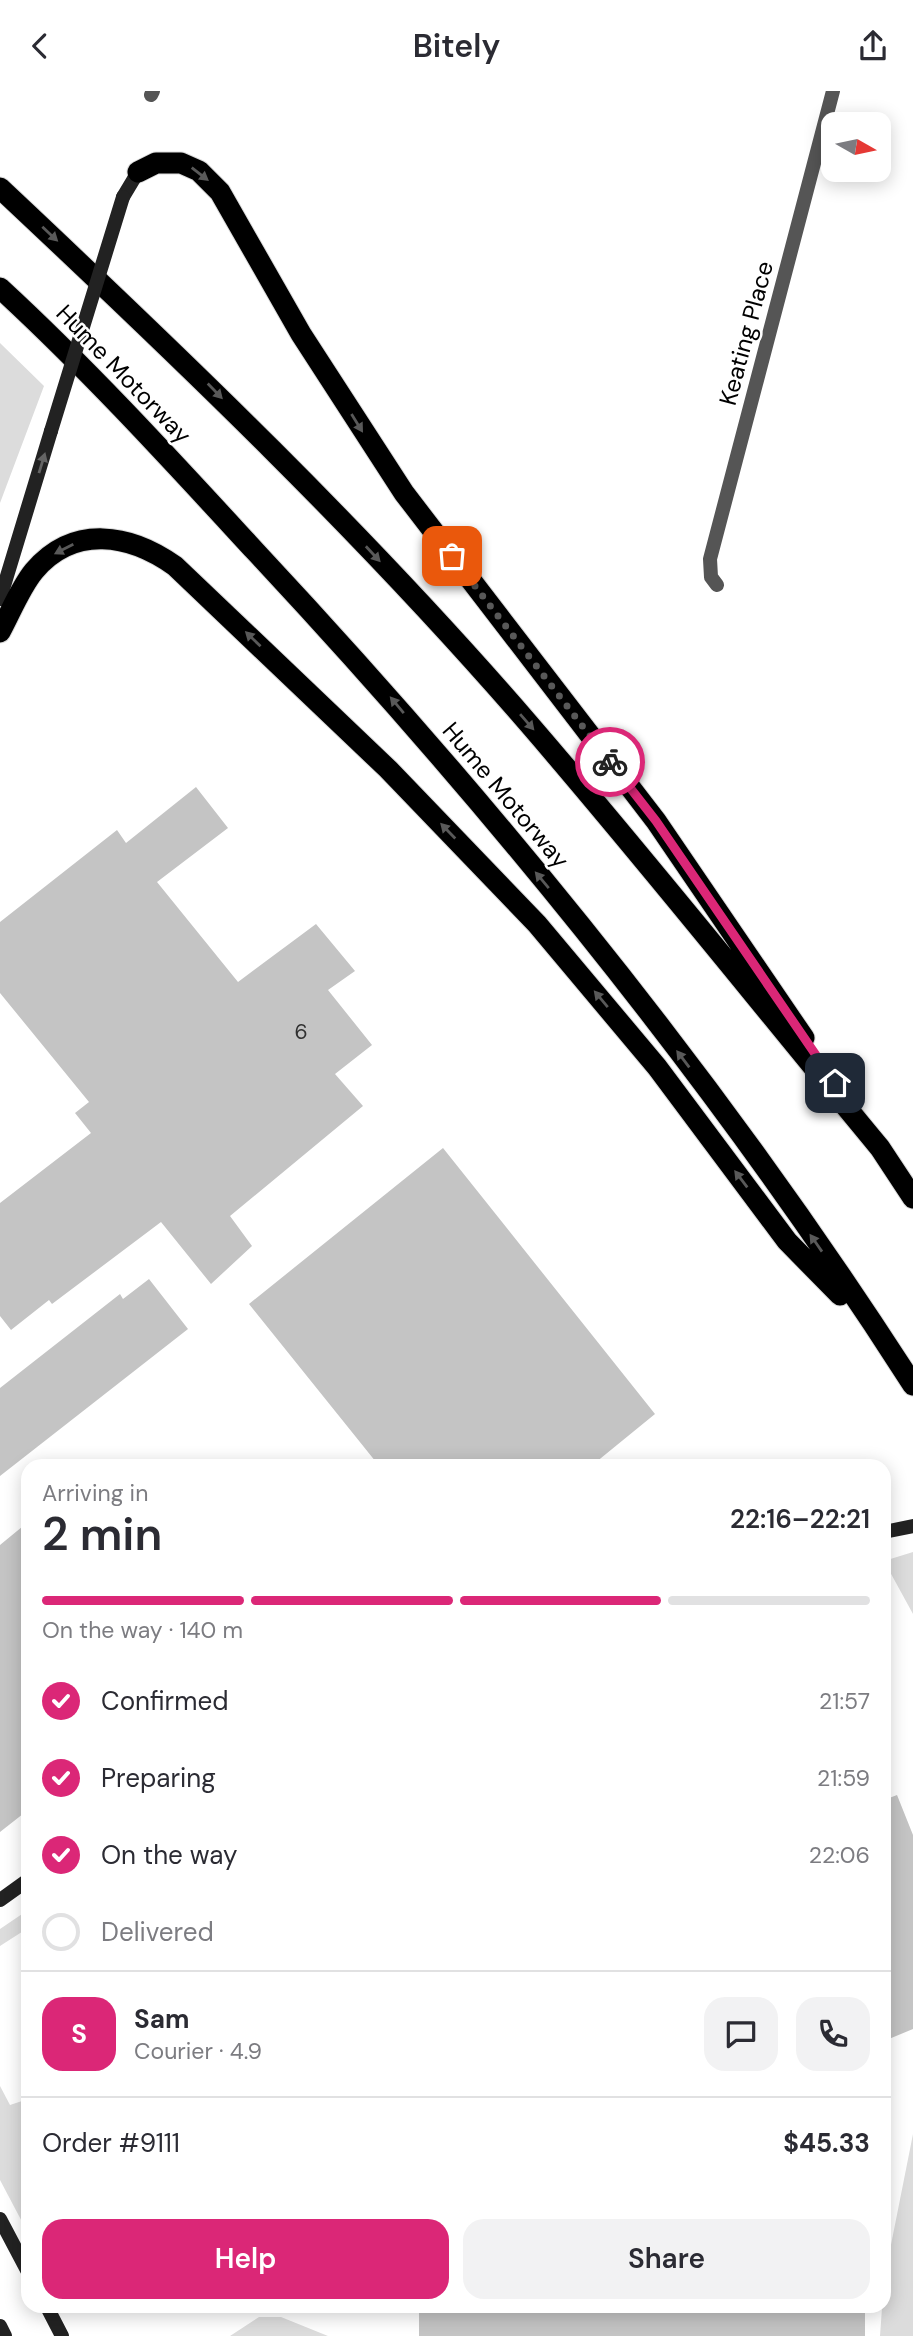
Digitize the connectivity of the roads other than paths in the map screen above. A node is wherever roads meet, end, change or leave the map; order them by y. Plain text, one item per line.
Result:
1 (833, 91) edge
2 (138, 172) joint
3 (0, 188) edge
4 (0, 288) edge
5 (717, 585) dead end
6 (0, 599) edge
7 (0, 632) edge
8 (880, 1148) junction
9 (913, 1198) edge
10 (884, 1339) junction
11 (913, 1385) edge
12 (913, 1526) edge
13 (891, 1531) edge
14 (21, 1885) edge
15 (0, 1900) edge
16 (0, 2219) edge
17 (21, 2259) edge
18 (50, 2313) edge
19 (0, 2326) edge
20 (5, 2336) edge
21 (62, 2336) edge

1 - 5 street, Keating Place
6 -> 2 main road, bridge
2 -> 8 highway
3 -> 8 highway, Hume Motorway
10 -> 4 highway, Hume Motorway
10 -> 7 highway
8 - 9 highway, Hume Motorway
10 - 11 highway, Hume Motorway
12 - 13 main road
14 - 15 main road
16 - 17 main road
18 - 21 main road
19 - 20 main road

